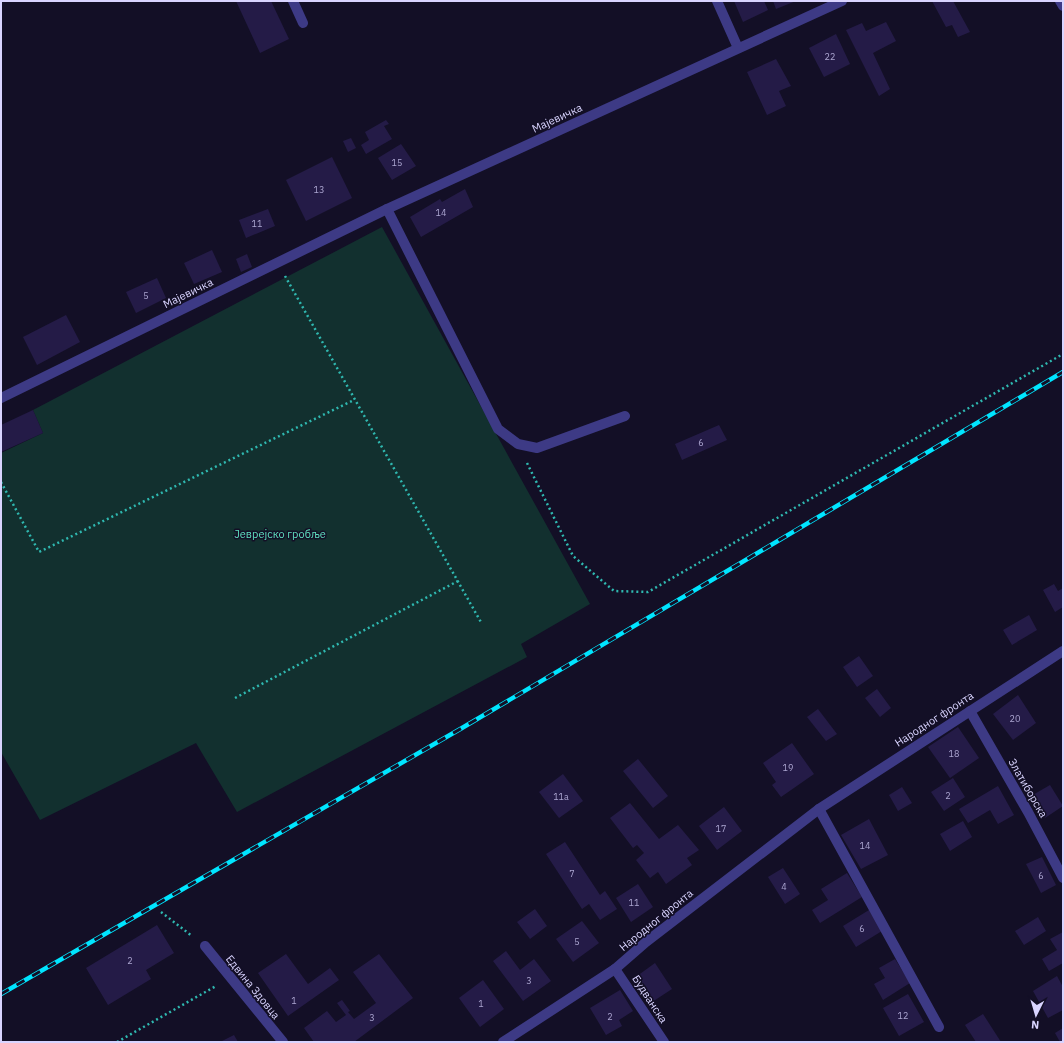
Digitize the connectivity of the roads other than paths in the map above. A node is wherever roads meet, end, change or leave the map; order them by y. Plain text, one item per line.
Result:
1 (293, 1) edge
2 (717, 1) edge
3 (842, 1) edge
4 (1060, 1) edge
5 (1063, 6) edge
6 (304, 24) dead end
7 (738, 48) junction
8 (386, 209) junction
9 (2, 396) edge
10 (625, 416) dead end
11 (1063, 650) edge
12 (970, 711) junction
13 (819, 810) junction
14 (1063, 878) edge
15 (206, 946) road end
16 (615, 969) junction
17 (939, 1027) dead end
18 (283, 1042) edge
19 (503, 1042) edge
20 (664, 1042) edge

1 - 6 street
2 - 7 street
3 - 7 street, Мајевичка
4 - 5 street
7 - 8 street, Мајевичка
8 - 9 street, Мајевичка
8 - 10 street
11 - 12 street, Народног фронта
12 - 13 street, Народног фронта
12 - 14 street, Златиборска
13 - 16 street, Народног фронта
13 - 17 street
15 - 18 street, Едвина Здовца
16 - 19 street, Народног фронта
16 - 20 street, Будванска

